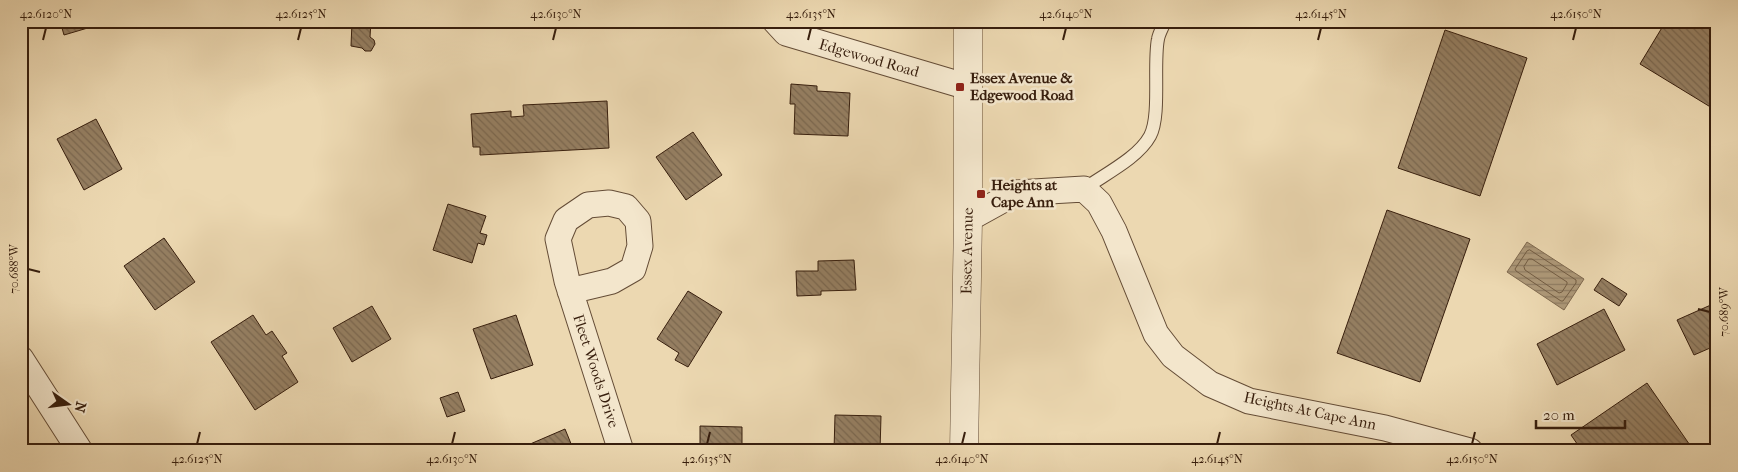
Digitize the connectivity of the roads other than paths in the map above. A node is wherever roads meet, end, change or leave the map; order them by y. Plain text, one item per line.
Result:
1 (775, 21) edge
2 (968, 21) edge
3 (1165, 21) edge
4 (815, 32) edge
5 (968, 87) junction
6 (1084, 189) junction
7 (968, 219) junction
8 (570, 291) dead end
9 (21, 359) edge
10 (80, 451) edge
11 (621, 451) edge
12 (964, 451) edge
13 (1470, 451) edge

1 - 4 street, Edgewood Road
2 - 5 street, Essex Avenue
3 - 6 lane
4 - 5 street, Edgewood Road
5 - 7 street, Essex Avenue
6 - 7 street
6 - 13 street, Heights At Cape Ann
7 - 12 street, Essex Avenue
8 - 11 street, Fleet Woods Drive
9 - 10 street

